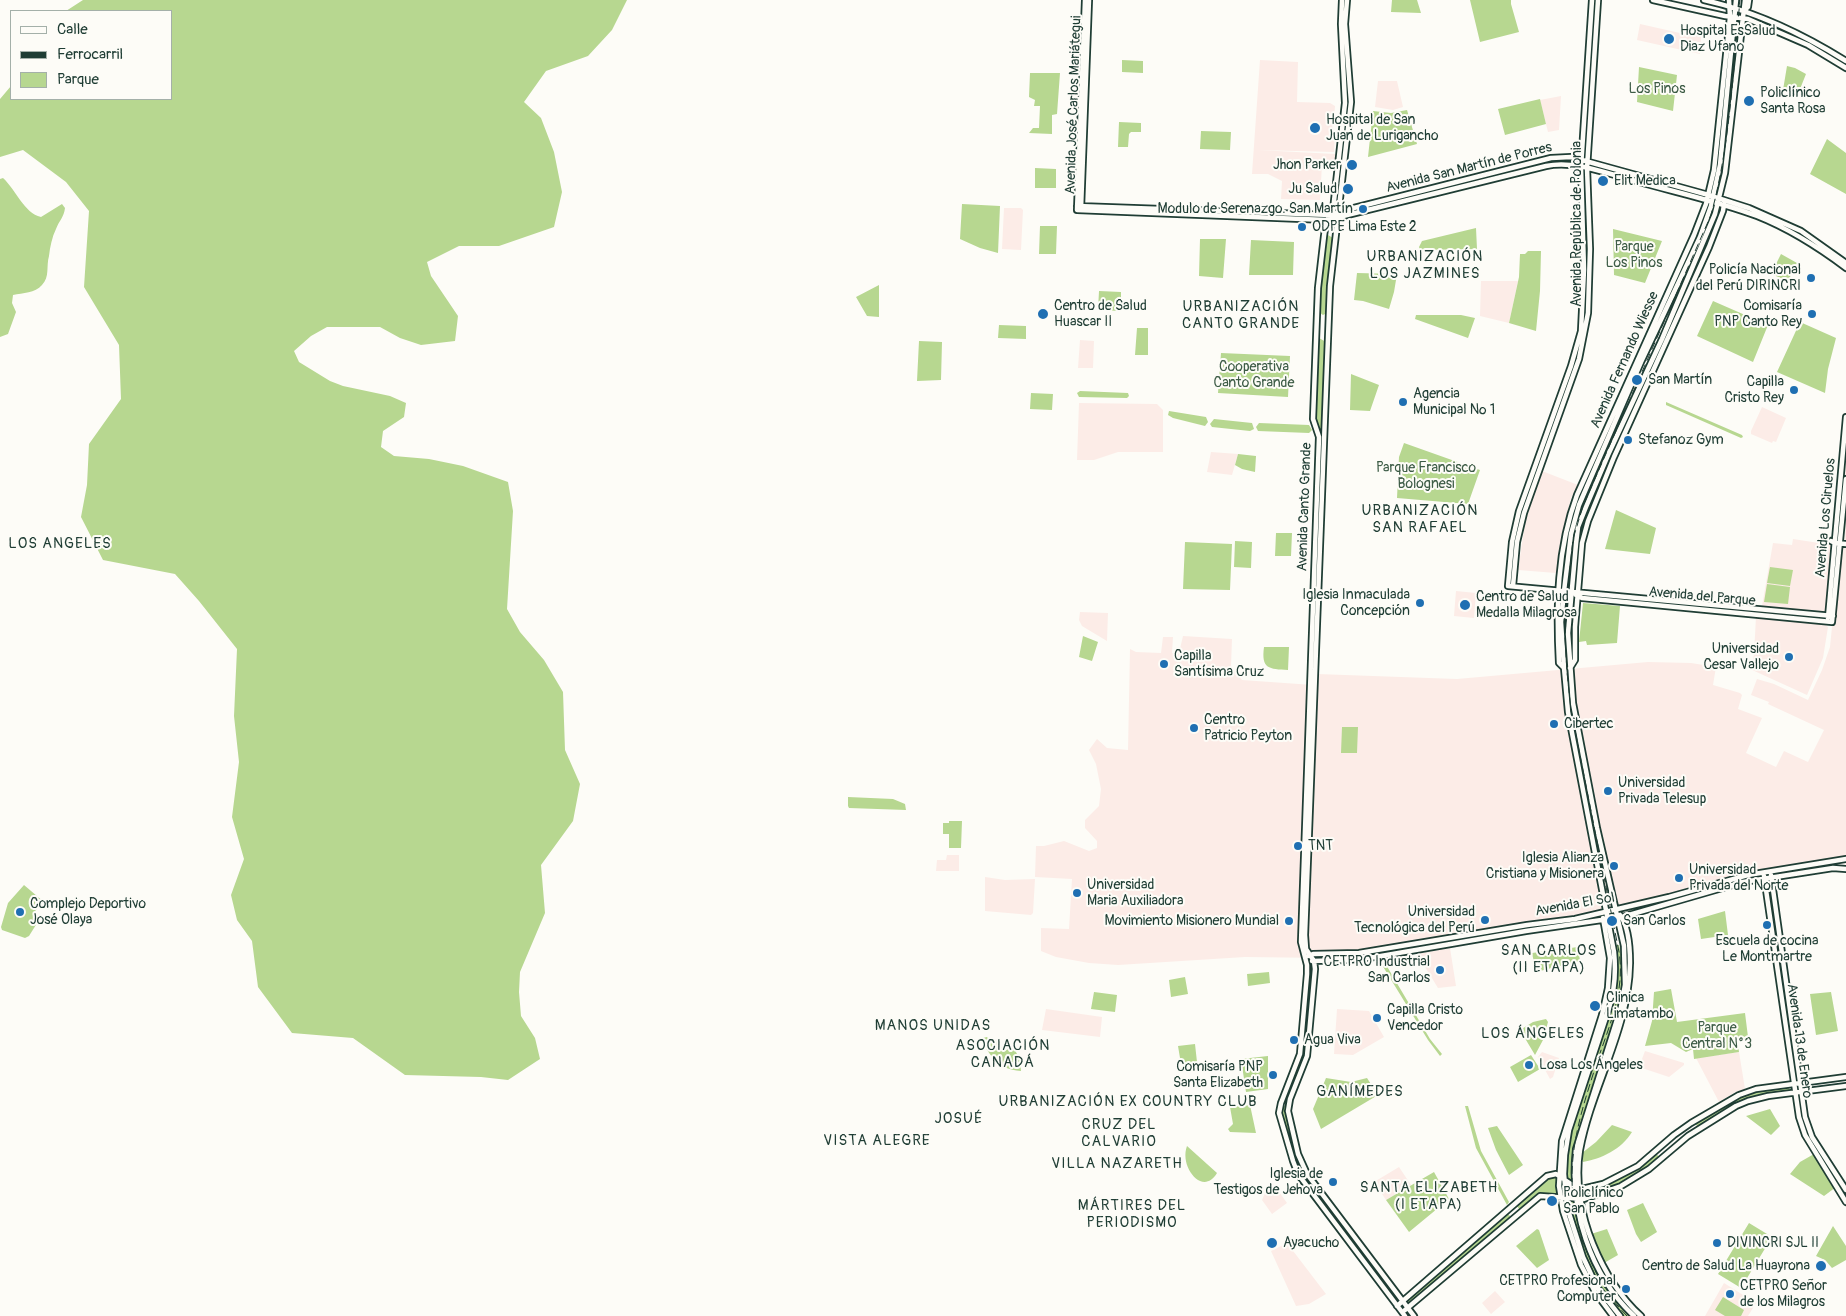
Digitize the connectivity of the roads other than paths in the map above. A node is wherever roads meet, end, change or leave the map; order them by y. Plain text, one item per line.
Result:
1 (1085, 0) edge
2 (1089, 0) edge
3 (1342, 0) edge
4 (1347, 0) edge
5 (1592, 0) edge
6 (1598, 0) edge
7 (1653, 0) edge
8 (1704, 0) edge
9 (1729, 0) edge
10 (1736, 0) edge
11 (1747, 0) edge
12 (1729, 6) junction
13 (1735, 9) junction
14 (1745, 15) junction
15 (1733, 17) junction
16 (1761, 21) junction
17 (1344, 41) junction
18 (1846, 61) edge
19 (1846, 68) edge
20 (1084, 78) junction
21 (1343, 146) junction
22 (1585, 160) junction
23 (1581, 167) junction
24 (1587, 168) junction
25 (1711, 195) junction
26 (1719, 198) junction
27 (1706, 201) junction
28 (1715, 203) junction
29 (1732, 205) junction
30 (1725, 206) junction
31 (1079, 208) junction
32 (1339, 212) junction
33 (1331, 215) junction
34 (1338, 218) junction
35 (1328, 220) junction
36 (1324, 236) junction
37 (1335, 237) junction
38 (1846, 262) edge
39 (1846, 268) edge
40 (1317, 313) junction
41 (1329, 314) junction
42 (1846, 417) edge
43 (1321, 447) junction
44 (1846, 479) edge
45 (1840, 542) edge
46 (1511, 586) junction
47 (1561, 591) junction
48 (1571, 592) junction
49 (1578, 594) junction
50 (1797, 615) junction
51 (1831, 615) junction
52 (1830, 621) joint
53 (1570, 668) junction
54 (1569, 691) junction
55 (1578, 731) junction
56 (1572, 732) junction
57 (1846, 859) edge
58 (1846, 869) edge
59 (1764, 872) junction
60 (1771, 874) junction
61 (1764, 878) junction
62 (1659, 900) junction
63 (1661, 906) junction
64 (1616, 910) junction
65 (1604, 913) junction
66 (1620, 917) junction
67 (1605, 920) junction
68 (1310, 955) junction
69 (1305, 959) junction
70 (1314, 960) junction
71 (1846, 1077) edge
72 (1797, 1084) junction
73 (1846, 1086) edge
74 (1798, 1092) junction
75 (1559, 1176) junction
76 (1564, 1179) junction
77 (1577, 1187) junction
78 (1846, 1190) edge
79 (1563, 1197) junction
80 (1578, 1199) junction
81 (1846, 1202) edge
82 (1402, 1301) junction
83 (1396, 1306) junction
84 (1407, 1308) junction
85 (1403, 1314) edge
86 (1414, 1316) edge
87 (1613, 1316) edge
88 (1620, 1316) edge
89 (1634, 1316) edge
90 (1641, 1316) edge

1 - 20 main road, Avenida José Carlos Mariátegui
2 - 20 main road, Avenida José Carlos Mariátegui
3 - 17 main road, Avenida Canto Grande
4 - 17 main road, Avenida Canto Grande
5 - 22 main road, Avenida República de Polonia
6 - 22 main road, Avenida República de Polonia
7 - 15 main road
8 - 12 main road
9 - 12 main road, Avenida Fernando Wiesse
10 - 13 main road, Avenida Fernando Wiesse
11 - 14 main road, Avenida Fernando Wiesse
12 - 13 main road
12 - 15 main road, Avenida Fernando Wiesse
13 - 14 main road
13 - 15 main road, Avenida Fernando Wiesse
14 - 15 main road
14 - 16 main road
14 - 26 main road, Avenida Fernando Wiesse
15 - 25 main road, Avenida Fernando Wiesse
16 - 18 main road
16 - 19 main road
17 - 21 main road, Avenida Canto Grande
20 - 31 main road, Avenida José Carlos Mariátegui
21 - 32 main road, Avenida Canto Grande
21 - 33 main road, Avenida Canto Grande
22 - 23 main road, Avenida República de Polonia
22 - 24 main road, Avenida República de Polonia
22 - 25 main road, Avenida San Martín de Porres
22 - 32 main road, Avenida San Martín de Porres
23 - 24 main road, Avenida San Martín de Porres
23 - 34 main road, Avenida San Martín de Porres
23 - 46 main road, Avenida República de Polonia
24 - 27 main road, Avenida San Martín de Porres
24 - 46 main road, Avenida República de Polonia
25 - 26 main road, Avenida San Martín de Porres
25 - 27 main road, Avenida Fernando Wiesse
25 - 28 main road, Avenida Fernando Wiesse
26 - 28 main road, Avenida Fernando Wiesse
26 - 29 main road, Avenida San Martín de Porres
26 - 30 main road
27 - 28 main road, Avenida San Martín de Porres
27 - 47 main road, Avenida Fernando Wiesse
28 - 30 main road, Avenida San Martín de Porres
28 - 47 main road, Avenida Fernando Wiesse
28 - 48 main road, Avenida Fernando Wiesse
29 - 30 main road, Avenida San Martín de Porres
29 - 38 main road, Avenida San Martín de Porres
29 - 39 main road, Avenida San Martín de Porres
30 - 49 main road, Avenida Fernando Wiesse
31 - 33 main road, Avenida San Martín de Porres
31 - 35 main road, Avenida San Martín de Porres
32 - 33 main road, Avenida San Martín de Porres
32 - 34 main road, Avenida Canto Grande
33 - 35 main road, Avenida Canto Grande
34 - 35 main road, Avenida San Martín de Porres
34 - 37 main road, Avenida Canto Grande
35 - 36 main road, Avenida Canto Grande
36 - 37 main road
36 - 40 main road, Avenida Canto Grande
37 - 41 main road, Avenida Canto Grande
40 - 41 main road
40 - 43 main road, Avenida Canto Grande
41 - 43 main road, Avenida Canto Grande
42 - 45 main road, Avenida Los Ciruelos
43 - 68 main road, Avenida Canto Grande
43 - 69 main road, Avenida Canto Grande
44 - 45 main road, Avenida Los Ciruelos
45 - 51 main road, Avenida Los Ciruelos
46 - 47 main road, Avenida del Parque
47 - 48 main road, Avenida del Parque
47 - 54 main road, Avenida Fernando Wiesse
48 - 49 main road, Avenida del Parque
48 - 53 main road, Avenida Fernando Wiesse
49 - 50 main road, Avenida del Parque
49 - 53 main road, Avenida Fernando Wiesse
50 - 51 main road, Avenida del Parque
50 - 52 main road, Avenida del Parque
51 - 52 main road, Avenida Los Ciruelos
53 - 54 main road, Avenida Fernando Wiesse
54 - 55 main road, Avenida Fernando Wiesse
54 - 56 main road, Avenida Fernando Wiesse
55 - 56 main road
55 - 64 main road, Avenida Fernando Wiesse
56 - 65 main road, Avenida Fernando Wiesse
57 - 60 main road, Avenida El Sol
58 - 60 main road, Avenida El Sol
59 - 60 main road, Avenida El Sol
59 - 61 main road, Avenida 13 de Enero
59 - 62 main road, Avenida El Sol
60 - 61 main road, Avenida El Sol
60 - 72 main road, Avenida 13 de Enero
61 - 63 main road, Avenida El Sol
61 - 72 main road, Avenida 13 de Enero
62 - 63 main road
62 - 64 main road, Avenida El Sol
63 - 66 main road, Avenida El Sol
64 - 65 main road, Avenida El Sol
64 - 66 main road, Avenida Fernando Wiesse
65 - 67 main road, Avenida Fernando Wiesse
65 - 68 main road, Avenida El Sol
66 - 67 main road, Avenida El Sol
66 - 77 main road, Avenida Fernando Wiesse
67 - 70 main road, Avenida El Sol
67 - 75 main road
67 - 76 main road
68 - 69 main road, Avenida El Sol
68 - 70 main road
69 - 70 main road, Avenida El Sol
69 - 83 main road, Avenida Canto Grande
70 - 82 main road
71 - 72 main road
72 - 74 main road, Avenida 13 de Enero
72 - 77 main road
73 - 74 main road
74 - 78 main road, Avenida 13 de Enero
74 - 80 main road
74 - 81 main road, Avenida 13 de Enero
75 - 76 main road
75 - 79 main road
75 - 82 main road
76 - 77 main road
76 - 79 main road
77 - 80 main road, Avenida Fernando Wiesse
79 - 80 main road
79 - 84 main road
79 - 87 main road
79 - 88 main road
80 - 89 main road
80 - 90 main road
82 - 83 main road
82 - 84 main road
83 - 85 main road, Avenida Canto Grande
84 - 85 main road
84 - 86 main road

